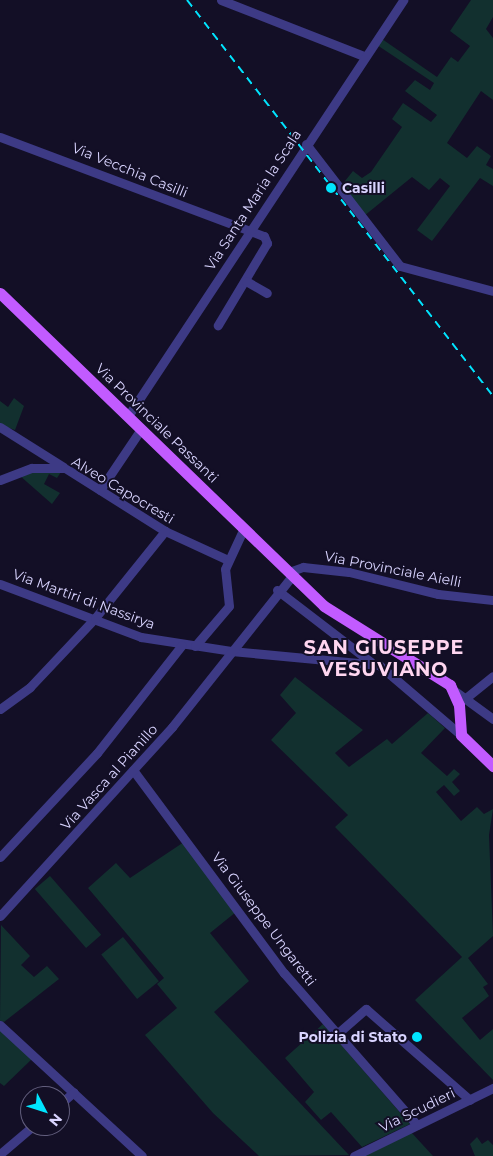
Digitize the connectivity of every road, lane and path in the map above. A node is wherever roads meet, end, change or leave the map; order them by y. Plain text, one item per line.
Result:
1 (221, 0) edge
2 (403, 0) edge
3 (364, 56) junction
4 (0, 137) edge
5 (306, 144) junction
6 (251, 229) junction
7 (246, 281) junction
8 (493, 291) edge
9 (267, 293) dead end
10 (0, 294) edge
11 (218, 325) dead end
12 (128, 416) junction
13 (0, 427) edge
14 (141, 429) junction
15 (65, 468) junction
16 (0, 480) edge
17 (100, 490) junction
18 (244, 528) junction
19 (164, 531) junction
20 (228, 560) junction
21 (291, 573) junction
22 (0, 584) edge
23 (277, 590) junction
24 (493, 600) edge
25 (95, 618) junction
26 (182, 645) junction
27 (195, 646) junction
28 (231, 651) junction
29 (371, 662) junction
30 (493, 676) edge
31 (462, 695) junction
32 (0, 709) edge
33 (493, 718) edge
34 (461, 735) junction
35 (493, 766) edge
36 (133, 770) junction
37 (0, 857) edge
38 (0, 916) edge
39 (0, 1025) edge
40 (338, 1033) junction
41 (493, 1088) edge
42 (74, 1092) junction
43 (70, 1095) edge
44 (470, 1100) junction
45 (417, 1125) junction
46 (21, 1136) edge
47 (0, 1154) edge
48 (142, 1156) edge
49 (354, 1156) edge

1 - 3 street
2 - 3 street, Via Santa Maria la Scala
3 - 5 street, Via Santa Maria la Scala
4 - 6 street, Via Vecchia Casilli
5 - 6 street, Via Santa Maria la Scala
5 - 8 street
6 - 7 street
6 - 12 street, Via Santa Maria la Scala
7 - 9 street
7 - 11 street
10 - 12 main road, Via Provinciale Passanti
12 - 14 main road, Via Provinciale Passanti
13 - 15 street
14 - 17 street
14 - 18 main road, Via Provinciale Passanti
15 - 16 street, Alveo Capocresti
15 - 17 street, Alveo Capocresti
17 - 19 street, Alveo Capocresti
18 - 20 street
18 - 21 main road, Via Provinciale Passanti
19 - 20 street, Alveo Capocresti
19 - 25 street
20 - 27 street
21 - 23 street, Via Vasca al Pianillo
21 - 24 street, Via Provinciale Aielli
21 - 31 main road, Via Provinciale Passanti
22 - 25 street, Via Martiri di Nassirya
23 - 28 street, Via Vasca al Pianillo
23 - 29 street
25 - 26 street, Via Martiri di Nassirya
25 - 32 street
26 - 27 street, Via Martiri di Nassirya
26 - 37 street
27 - 28 street, Via Martiri di Nassirya
28 - 29 street, Via Martiri di Nassirya
28 - 36 street, Via Vasca al Pianillo
29 - 34 street, Via Martiri di Nassirya
30 - 31 street
31 - 33 street
31 - 34 main road
34 - 35 main road
36 - 38 street, Via Vasca al Pianillo
36 - 40 street, Via Giuseppe Ungaretti
39 - 42 street
40 - 44 street
40 - 45 street, Via Giuseppe Ungaretti
41 - 44 street, Via Scudieri
42 - 43 street
42 - 48 street
44 - 45 street, Via Scudieri
45 - 49 street, Via Scudieri
46 - 47 street

